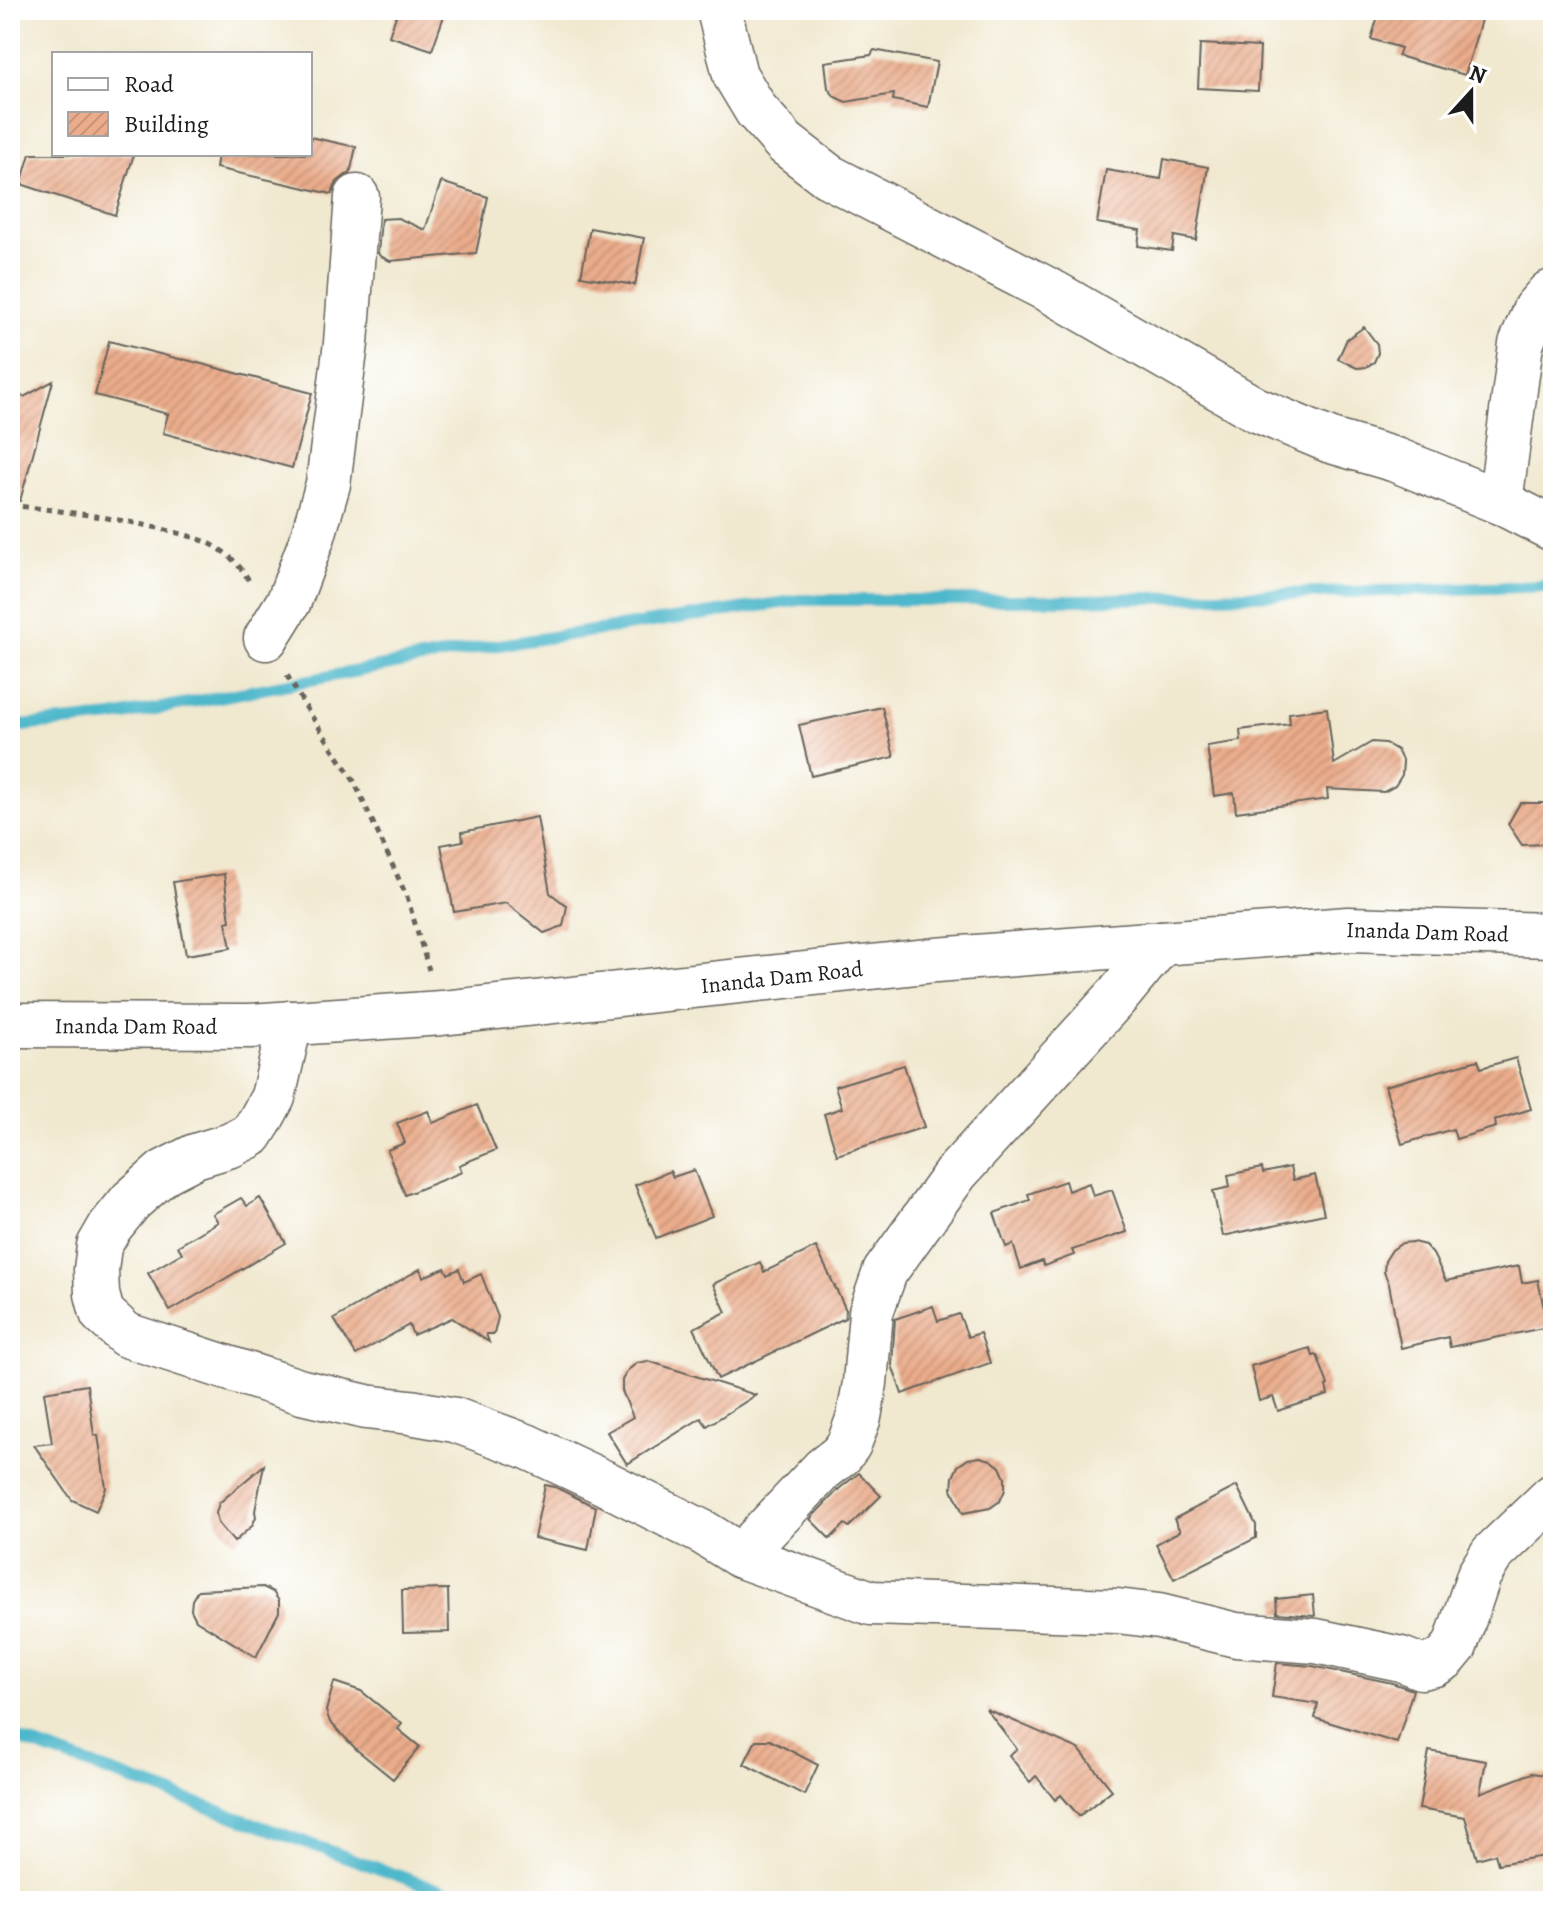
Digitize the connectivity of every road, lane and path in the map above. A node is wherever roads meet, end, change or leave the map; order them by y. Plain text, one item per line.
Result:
1 (719, 10) edge
2 (357, 197) dead end
3 (1553, 292) edge
4 (1500, 502) junction
5 (10, 505) edge
6 (1553, 529) edge
7 (266, 638) junction
8 (1553, 935) edge
9 (1161, 943) junction
10 (442, 1013) junction
11 (290, 1023) junction
12 (10, 1025) edge
13 (1553, 1496) edge
14 (741, 1556) junction

1 - 4 street
2 - 7 street
3 - 4 street
4 - 6 street
5 - 7 path
7 - 10 path
8 - 9 street, Inanda Dam Road
9 - 10 street, Inanda Dam Road
9 - 14 street
10 - 11 street, Inanda Dam Road
11 - 12 street, Inanda Dam Road
11 - 14 street
13 - 14 street

